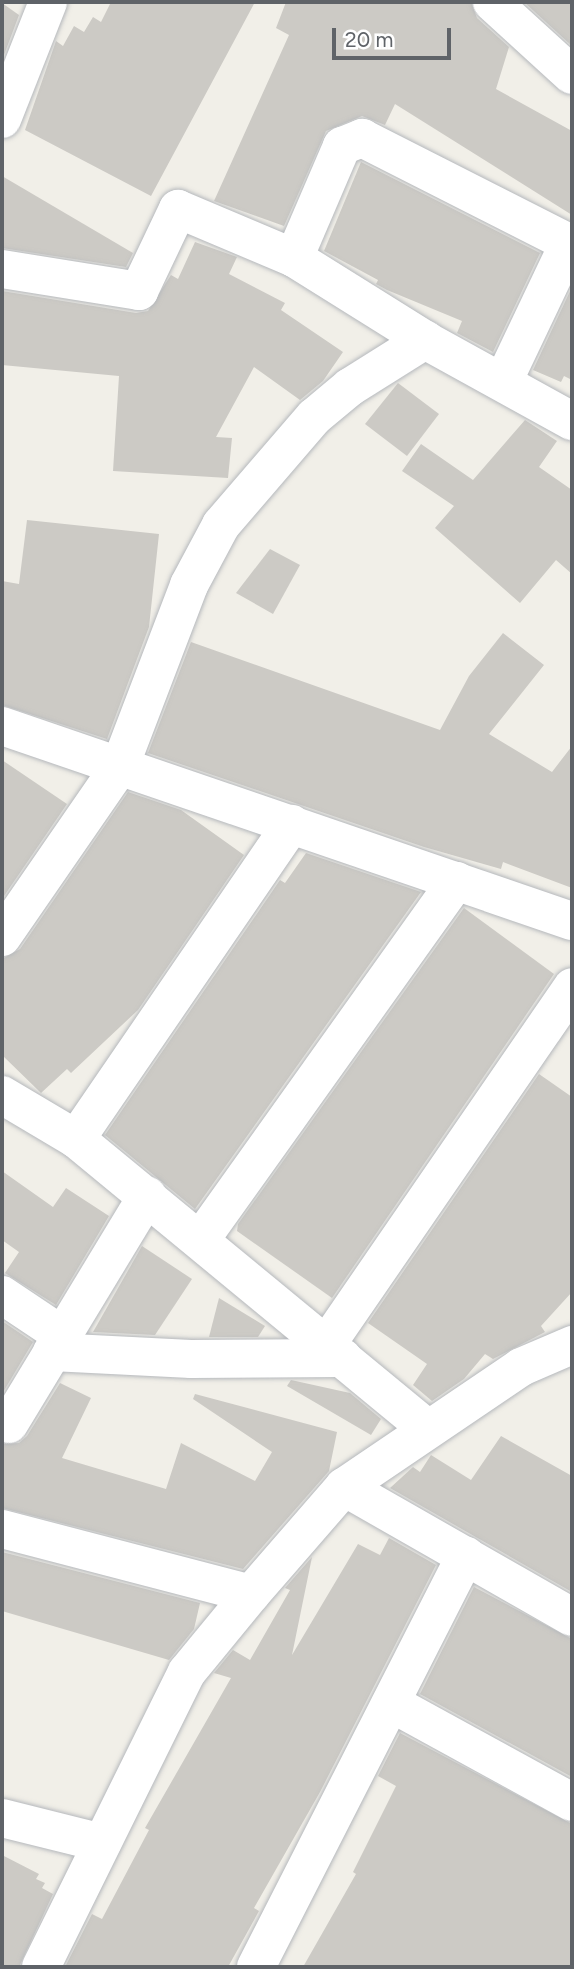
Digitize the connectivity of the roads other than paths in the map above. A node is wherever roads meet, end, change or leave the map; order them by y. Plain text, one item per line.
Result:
1 (48, 2) edge
2 (492, 2) edge
3 (572, 75) edge
4 (4, 106) edge
5 (294, 257) junction
6 (2, 269) edge
7 (425, 340) junction
8 (504, 380) junction
9 (572, 421) edge
10 (2, 726) edge
11 (120, 766) junction
12 (292, 824) junction
13 (456, 881) junction
14 (572, 922) edge
15 (2, 937) edge
16 (572, 986) edge
17 (2, 1095) edge
18 (76, 1139) junction
19 (147, 1196) junction
20 (201, 1239) junction
21 (2, 1295) edge
22 (57, 1344) junction
23 (572, 1345) edge
24 (335, 1351) junction
25 (9, 1424) dead end
26 (427, 1428) junction
27 (344, 1487) junction
28 (2, 1529) edge
29 (466, 1555) junction
30 (251, 1594) junction
31 (572, 1617) edge
32 (391, 1703) junction
33 (572, 1802) edge
34 (2, 1818) edge
35 (102, 1843) junction
36 (41, 1967) edge
37 (256, 1967) edge

1 - 4 street
2 - 3 street
5 - 6 street
5 - 7 street
5 - 8 street
7 - 8 street
7 - 11 street
8 - 9 street
10 - 11 street
11 - 12 street
11 - 15 street
12 - 13 street
12 - 18 street
13 - 14 street
13 - 20 street
16 - 24 street
17 - 18 street
18 - 19 street
19 - 20 street
19 - 22 street
20 - 24 street
21 - 22 street
22 - 24 street
22 - 25 street
23 - 26 street
24 - 26 street
26 - 27 street
27 - 29 street
27 - 30 street
28 - 30 street
29 - 31 street
29 - 32 street
30 - 35 street
32 - 33 street
32 - 37 street
34 - 35 street
35 - 36 street

